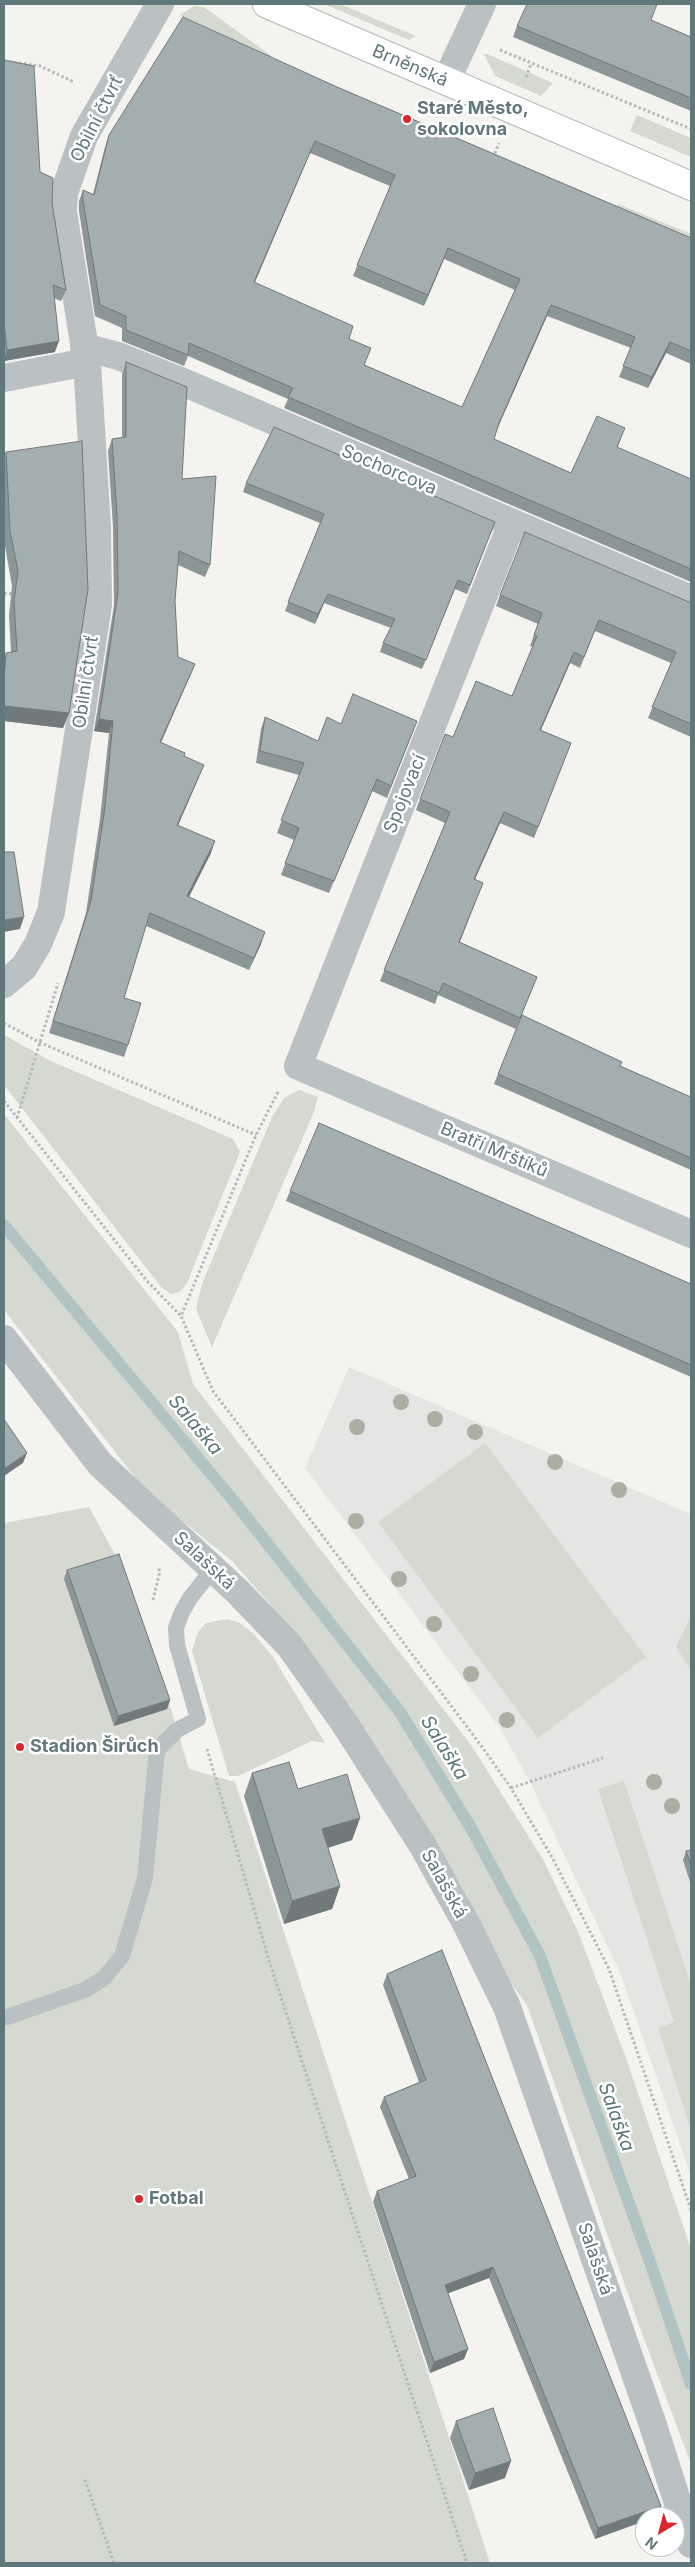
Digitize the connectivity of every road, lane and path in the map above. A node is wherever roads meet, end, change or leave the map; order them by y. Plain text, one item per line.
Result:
1 (160, 4) edge
2 (267, 4) edge
3 (482, 4) edge
4 (466, 40) junction
5 (4, 61) edge
6 (446, 82) junction
7 (107, 97) junction
8 (691, 130) edge
9 (483, 156) edge
10 (492, 161) edge
11 (691, 186) edge
12 (86, 355) junction
13 (4, 378) edge
14 (512, 523) junction
15 (4, 593) edge
16 (22, 595) edge
17 (691, 599) edge
18 (60, 976) dead end
19 (4, 984) edge
20 (4, 1023) edge
21 (41, 1043) junction
22 (298, 1066) junction
23 (4, 1101) edge
24 (17, 1118) junction
25 (256, 1135) junction
26 (691, 1234) edge
27 (181, 1316) junction
28 (4, 1339) edge
29 (213, 1569) junction
30 (198, 1719) junction
31 (603, 1758) dead end
32 (511, 1788) junction
33 (4, 2018) edge
34 (691, 2210) edge
35 (85, 2480) dead end
36 (691, 2544) edge
37 (114, 2563) edge
38 (467, 2563) edge

1 - 7 street, Obilní čtvrť
2 - 6 main road, Brněnská
3 - 4 street
4 - 6 street
4 - 8 path
5 - 7 path
6 - 11 main road, Brněnská
7 - 12 street, Obilní čtvrť
9 - 10 path
12 - 13 street
12 - 14 street, Sochorcova
12 - 19 street, Obilní čtvrť
14 - 17 street, Sochorcova
14 - 22 street, Spojovací
15 - 16 path
18 - 21 path
20 - 21 path
21 - 24 path
21 - 25 path
22 - 25 path
22 - 26 street, Bratří Mrštíků
23 - 24 path
24 - 27 path
25 - 27 path
27 - 32 path
28 - 29 street, Salašská
29 - 30 lane
29 - 36 street, Salašská
30 - 33 lane
30 - 38 path
31 - 32 path
32 - 34 path
35 - 37 path

